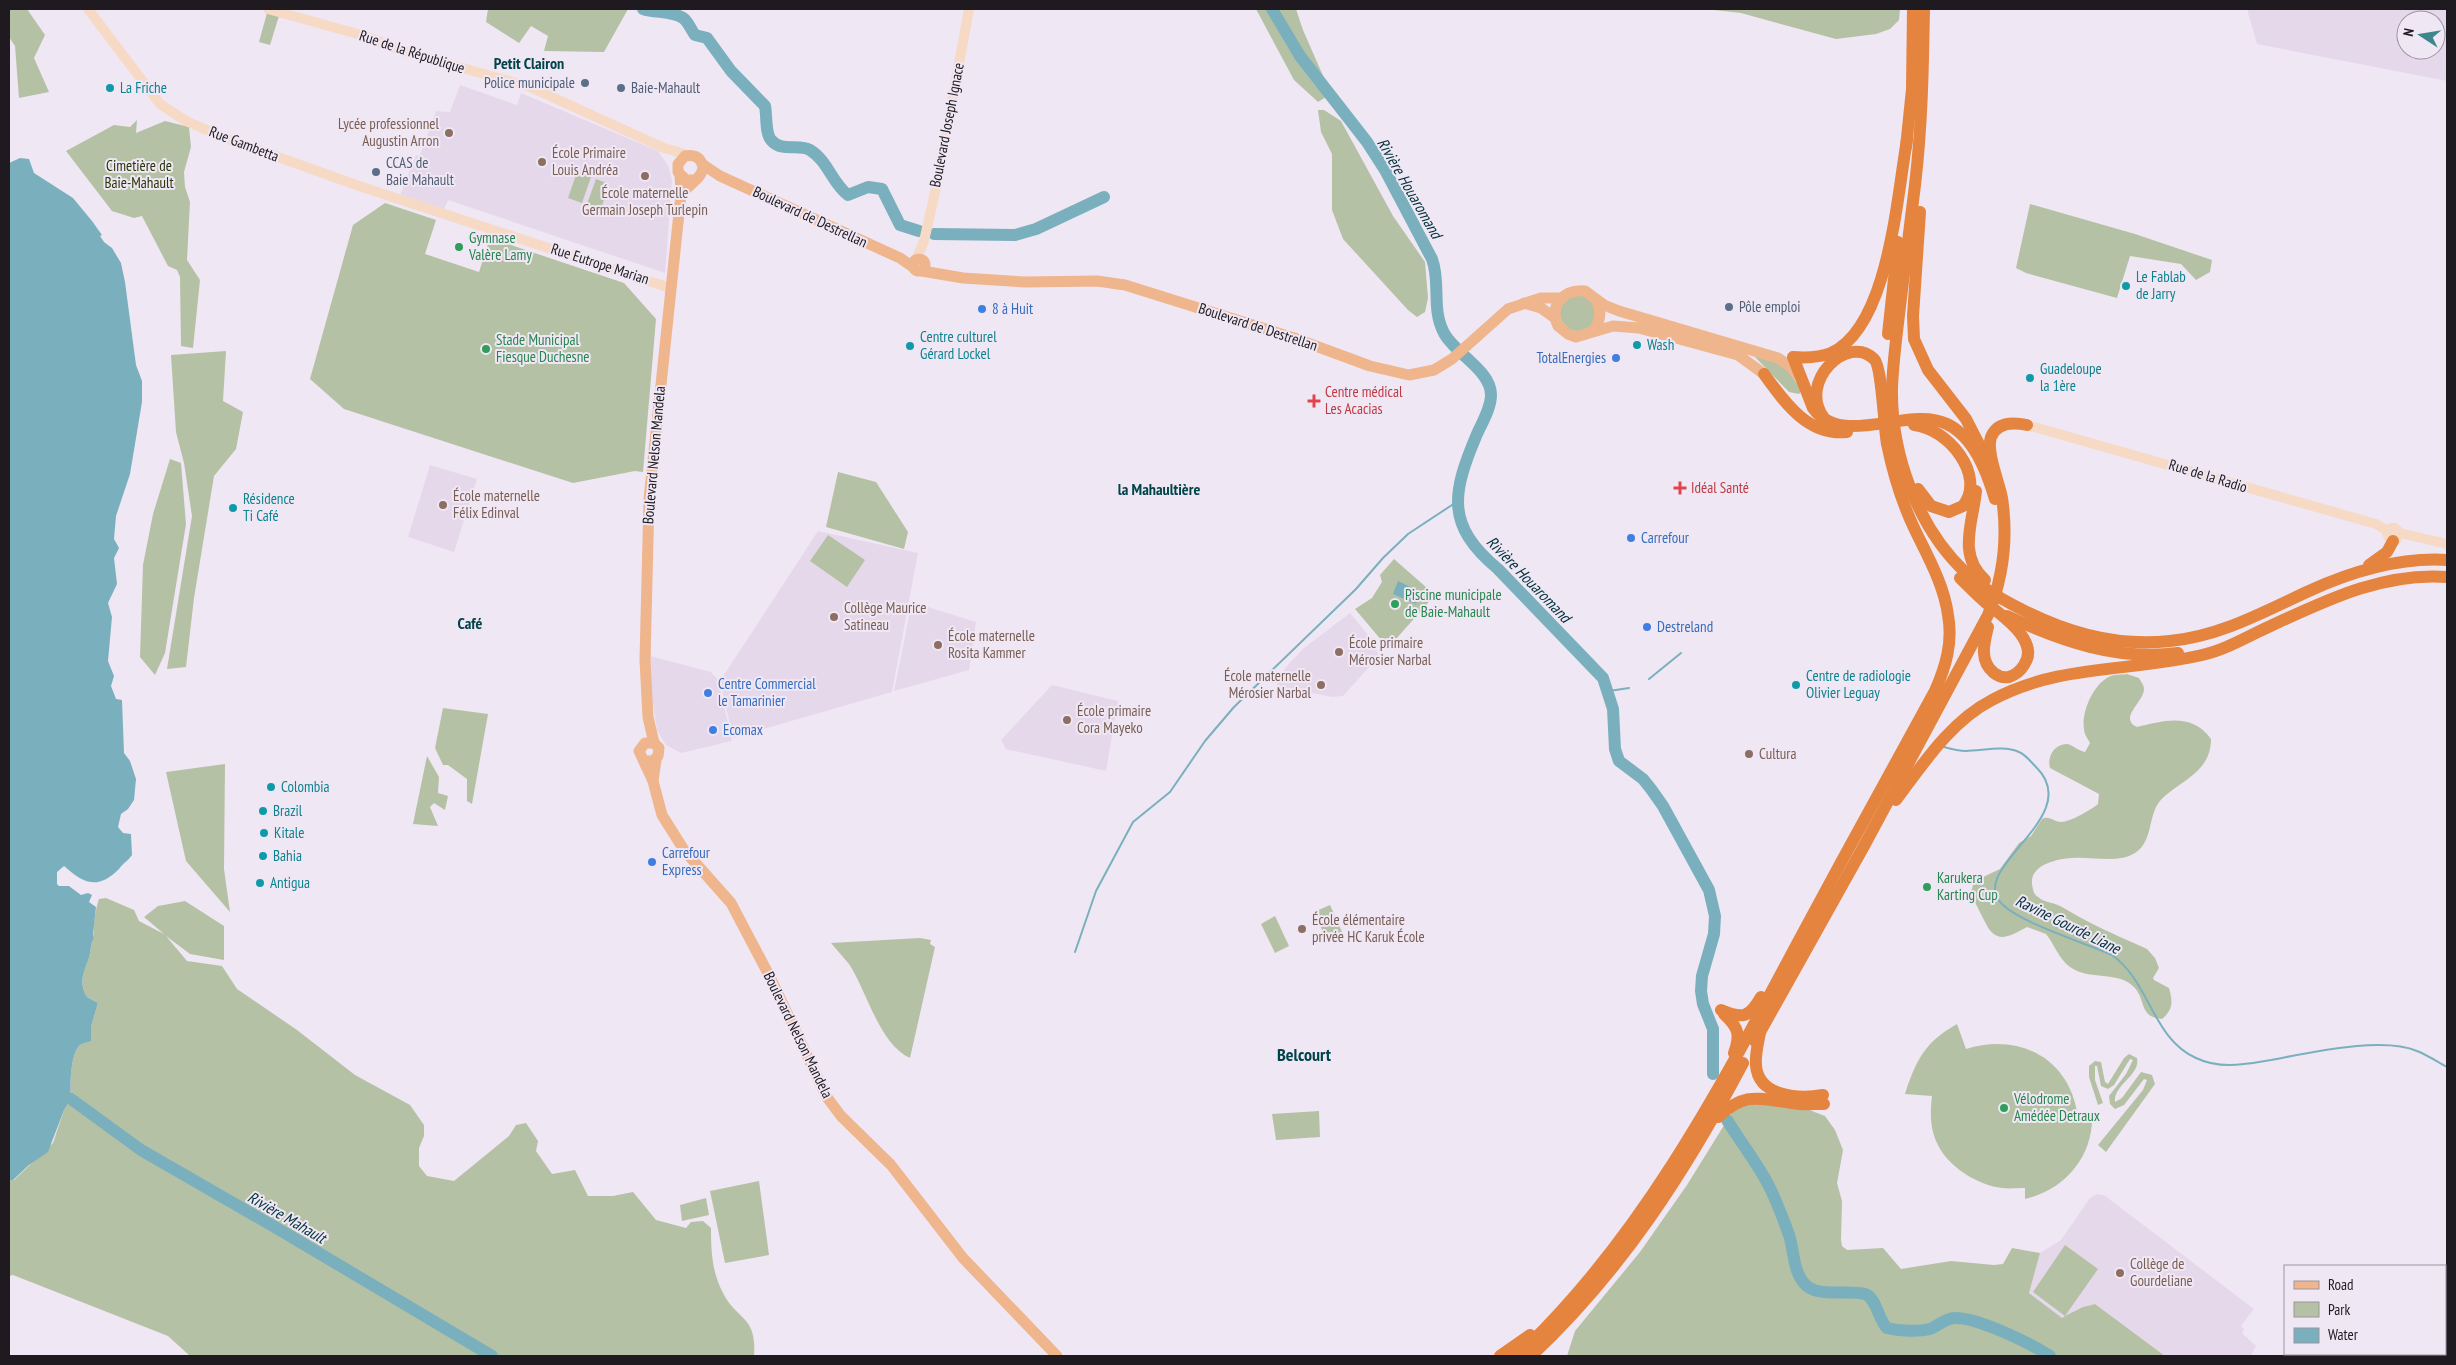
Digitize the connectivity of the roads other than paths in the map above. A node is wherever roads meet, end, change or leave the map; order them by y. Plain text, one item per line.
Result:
1 (88, 9) edge
2 (268, 9) edge
3 (969, 9) edge
4 (1913, 9) edge
5 (1924, 9) edge
6 (1929, 9) edge
7 (1907, 140) junction
8 (664, 148) junction
9 (688, 155) junction
10 (702, 164) junction
11 (679, 171) junction
12 (720, 176) junction
13 (696, 179) junction
14 (359, 186) joint
15 (681, 194) junction
16 (919, 264) junction
17 (670, 288) junction
18 (1561, 298) junction
19 (1596, 300) junction
20 (1524, 303) junction
21 (1555, 318) junction
22 (1593, 330) junction
23 (1716, 338) junction
24 (1793, 357) junction
25 (1823, 373) junction
26 (1764, 374) junction
27 (1801, 379) junction
28 (1806, 394) junction
29 (1888, 414) junction
30 (1824, 418) junction
31 (1916, 420) junction
32 (2027, 425) joint
33 (1891, 434) junction
34 (1897, 479) junction
35 (2394, 535) junction
36 (2447, 544) edge
37 (2003, 558) junction
38 (2447, 560) edge
39 (2363, 570) junction
40 (2447, 577) edge
41 (1997, 599) junction
42 (2244, 638) junction
43 (649, 744) junction
44 (650, 760) junction
45 (1868, 838) junction
46 (1818, 905) junction
47 (1760, 1031) junction
48 (1709, 1106) junction
49 (1712, 1122) junction
50 (1693, 1133) junction
51 (1569, 1320) junction
52 (1057, 1356) edge
53 (1500, 1356) edge
54 (1516, 1356) edge
55 (1531, 1356) edge
56 (1542, 1356) edge

1 - 14 street, Rue Gambetta
2 - 8 street, Rue de la République
3 - 16 street, Boulevard Joseph Ignace
4 - 7 highway
5 - 29 highway
6 - 37 highway
7 - 24 highway
7 - 29 highway
8 - 9 street, Rue de la République
8 - 11 street
9 - 10 main road
9 - 11 main road
10 - 12 main road, Boulevard de Destrellan
10 - 13 main road
11 - 13 main road
11 - 15 main road, Boulevard Nelson Mandela
12 - 13 main road, Boulevard de Destrellan
12 - 16 main road, Boulevard de Destrellan
13 - 15 main road
14 - 17 street, Rue Eutrope Marian
15 - 17 main road, Boulevard Nelson Mandela
16 - 20 main road, Boulevard de Destrellan
17 - 43 main road, Boulevard Nelson Mandela
18 - 19 main road
18 - 20 main road, Boulevard de Destrellan
18 - 21 main road
19 - 22 main road
19 - 23 main road
20 - 21 main road
21 - 22 main road
22 - 26 main road
23 - 24 main road
23 - 27 main road
24 - 27 highway
25 - 28 highway
25 - 29 highway
25 - 30 highway
26 - 28 highway
26 - 33 highway
27 - 28 highway
28 - 30 highway
29 - 33 highway
30 - 31 highway
31 - 37 highway
31 - 41 highway
32 - 35 street, Rue de la Radio
32 - 37 highway
33 - 34 highway
33 - 41 highway
34 - 41 highway
34 - 46 highway
35 - 36 street, Rue de la Radio
35 - 39 highway
37 - 41 highway
38 - 39 highway
39 - 41 highway
40 - 42 highway
41 - 41 highway
41 - 42 highway
41 - 45 highway
42 - 45 highway
43 - 44 main road
43 - 44 main road
44 - 52 main road, Boulevard Nelson Mandela
45 - 47 highway
46 - 48 highway
46 - 48 highway
47 - 49 highway
47 - 49 highway
48 - 50 highway
49 - 51 highway
50 - 53 highway
50 - 54 highway
51 - 55 highway
51 - 56 highway

